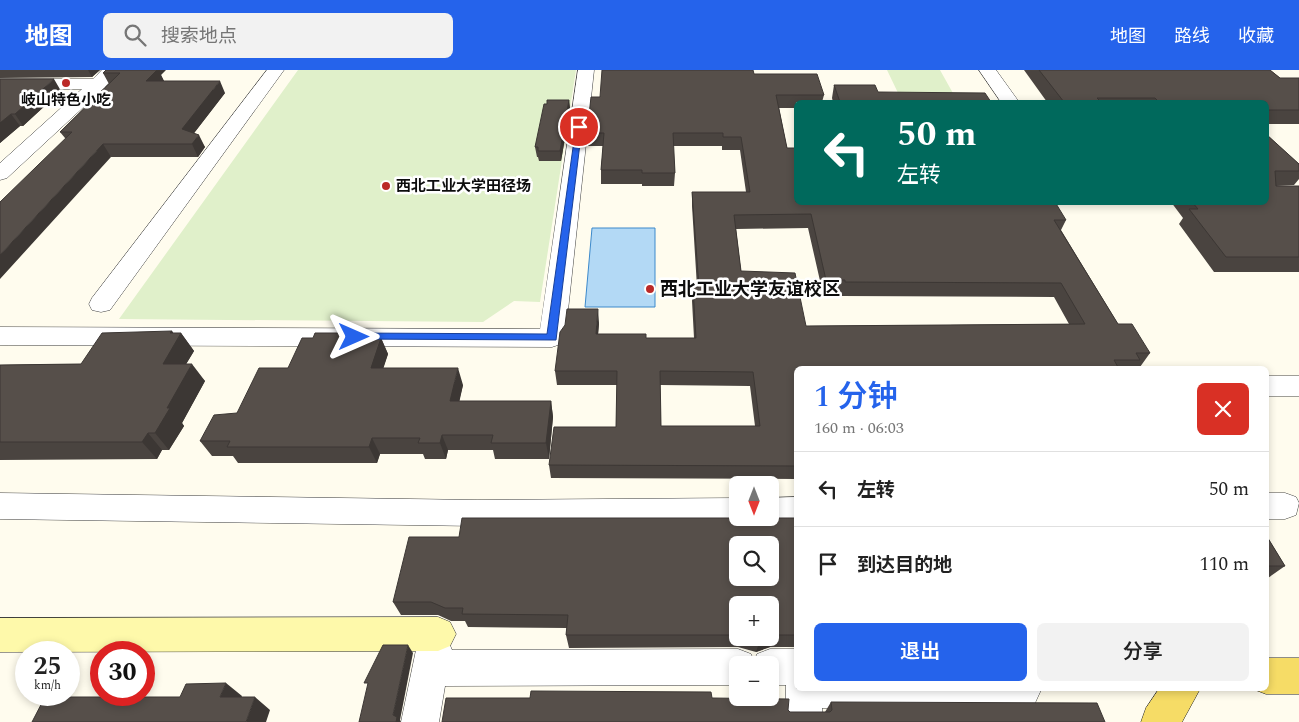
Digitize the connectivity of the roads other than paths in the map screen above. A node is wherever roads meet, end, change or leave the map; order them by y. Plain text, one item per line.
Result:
1 (112, 70) edge
2 (276, 70) edge
3 (586, 70) edge
4 (987, 70) edge
5 (0, 84) edge
6 (98, 84) junction
7 (1009, 100) edge
8 (0, 174) edge
9 (101, 304) dead end
10 (0, 336) edge
11 (1269, 386) edge
12 (1299, 386) edge
13 (0, 506) edge
14 (794, 510) edge
15 (729, 511) edge
16 (779, 511) edge
17 (0, 635) edge
18 (434, 651) junction
19 (729, 667) edge
20 (779, 667) edge
21 (794, 667) edge
22 (1269, 676) edge
23 (1299, 676) edge
24 (803, 691) edge
25 (1180, 691) edge
26 (420, 722) edge
27 (804, 722) edge
28 (1160, 722) edge

1 - 6 street
2 - 9 street
3 - 10 street
4 - 7 street
5 - 6 street
6 - 8 street
11 - 12 street
13 - 15 street
14 - 16 street
17 - 18 main road
18 - 19 street
18 - 26 street
20 - 21 street
22 - 23 main road
24 - 27 street
25 - 28 main road

